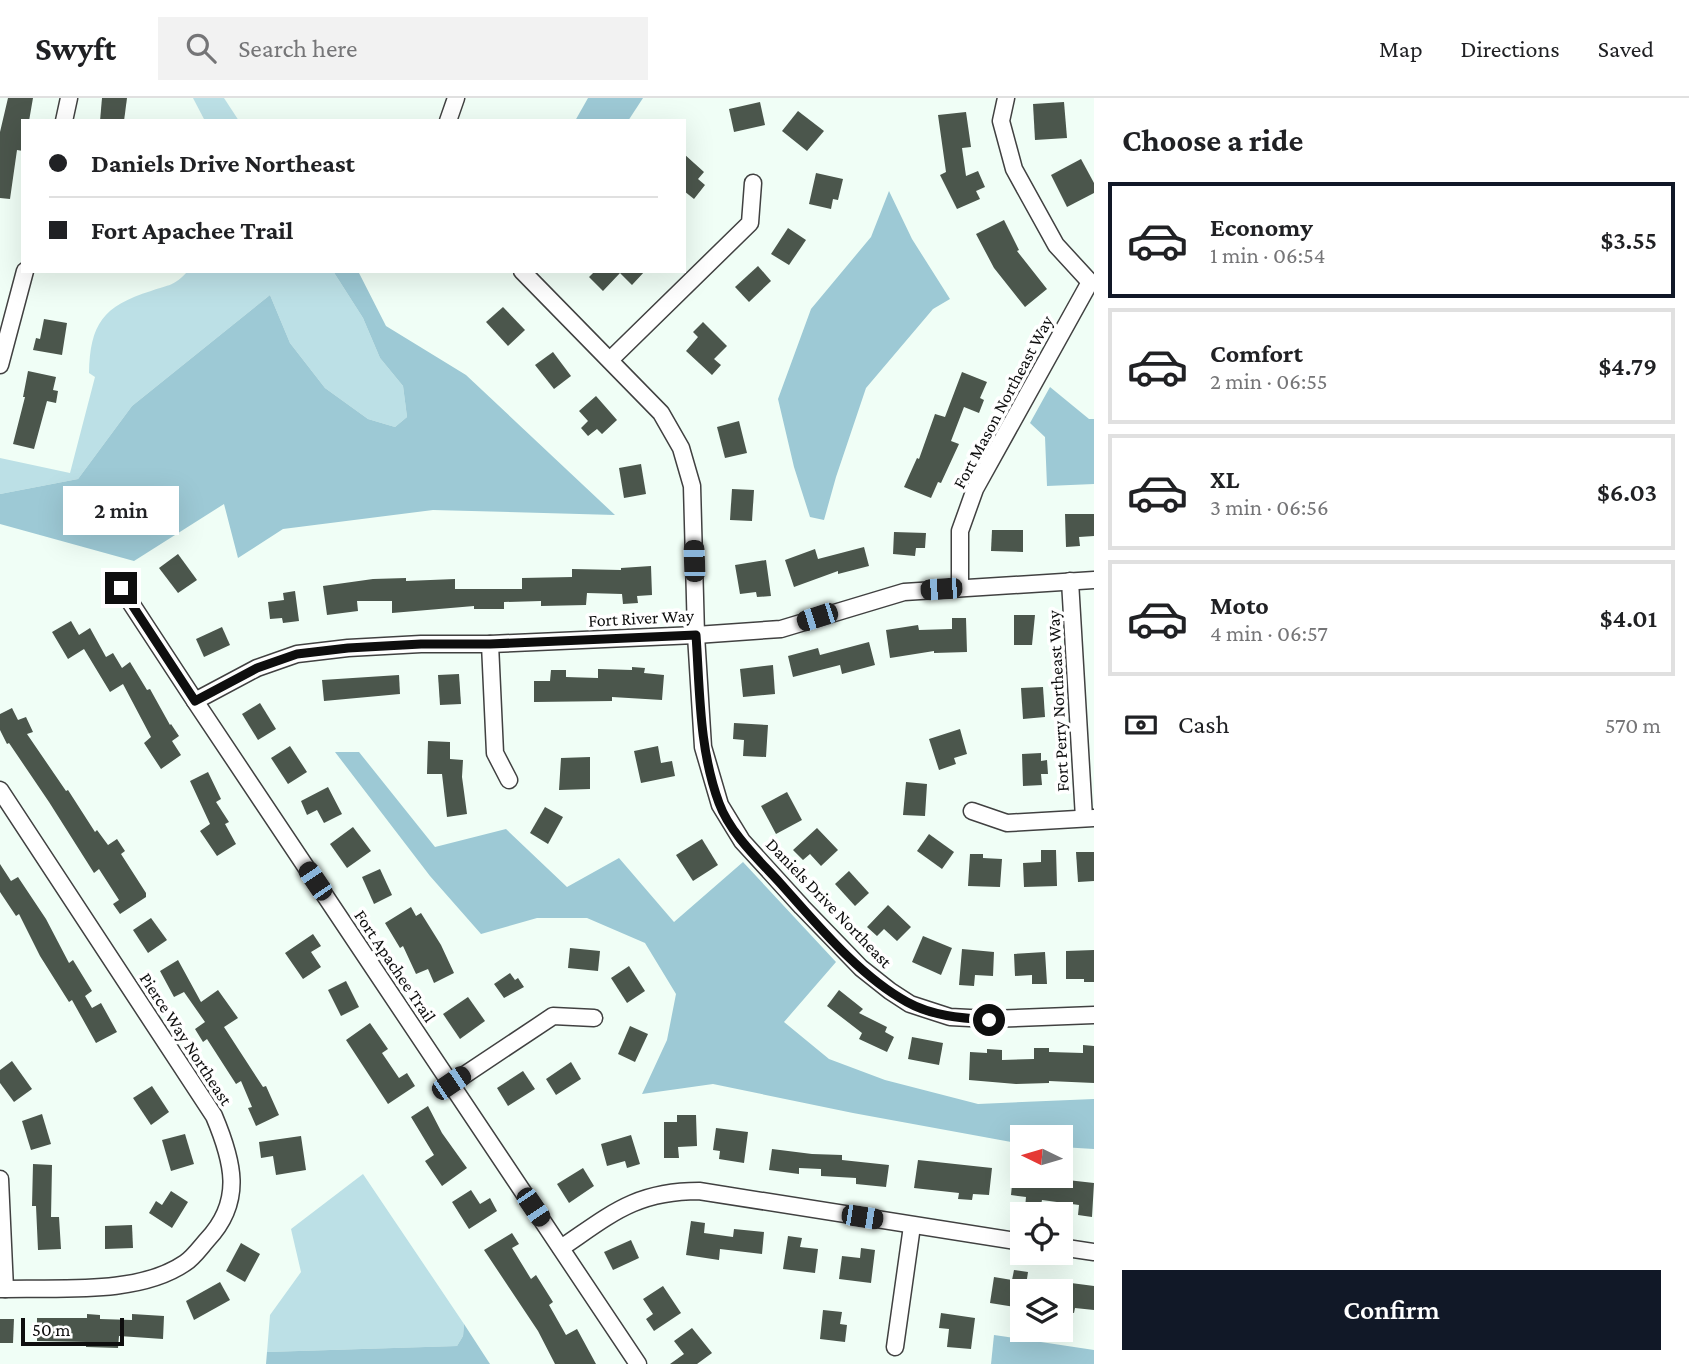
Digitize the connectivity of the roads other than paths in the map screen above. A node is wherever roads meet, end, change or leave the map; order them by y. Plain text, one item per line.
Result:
1 (69, 98) edge
2 (1006, 98) edge
3 (449, 100) edge
4 (64, 119) edge
5 (448, 119) edge
6 (753, 183) dead end
7 (24, 273) edge
8 (524, 273) edge
9 (1092, 282) edge
10 (6, 320) edge
11 (610, 360) junction
12 (0, 365) edge
13 (1094, 580) edge
14 (1070, 581) junction
15 (960, 587) junction
16 (121, 588) dead end
17 (696, 635) junction
18 (490, 644) junction
19 (195, 701) junction
20 (509, 780) dead end
21 (0, 790) edge
22 (972, 811) dead end
23 (1089, 818) edge
24 (1094, 1015) edge
25 (594, 1017) dead end
26 (451, 1083) junction
27 (0, 1179) edge
28 (912, 1226) junction
29 (1010, 1240) edge
30 (561, 1248) junction
31 (1073, 1249) edge
32 (1094, 1252) edge
33 (3, 1289) edge
34 (895, 1347) dead end
35 (638, 1364) edge

1 - 4 street
2 - 9 street
3 - 5 street
6 - 11 street
7 - 10 street
8 - 11 street, Daniels Drive Northeast
9 - 15 street, Fort Mason Northeast Way
10 - 12 street
11 - 17 street, Daniels Drive Northeast
13 - 14 street, Fort River Way
14 - 15 street, Fort River Way
14 - 23 street, Fort Perry Northeast Way
15 - 17 street, Fort River Way
16 - 19 street, Fort Apachee Trail
17 - 18 street, Fort River Way
17 - 24 street, Daniels Drive Northeast
18 - 19 street, Fort River Way
18 - 20 street
19 - 26 street, Fort Apachee Trail
21 - 33 street, Pierce Way Northeast
22 - 23 street
25 - 26 street
26 - 30 street, Fort Apachee Trail
27 - 33 street
28 - 29 street
28 - 30 street
28 - 34 street
30 - 35 street, Fort Apachee Trail
31 - 32 street

